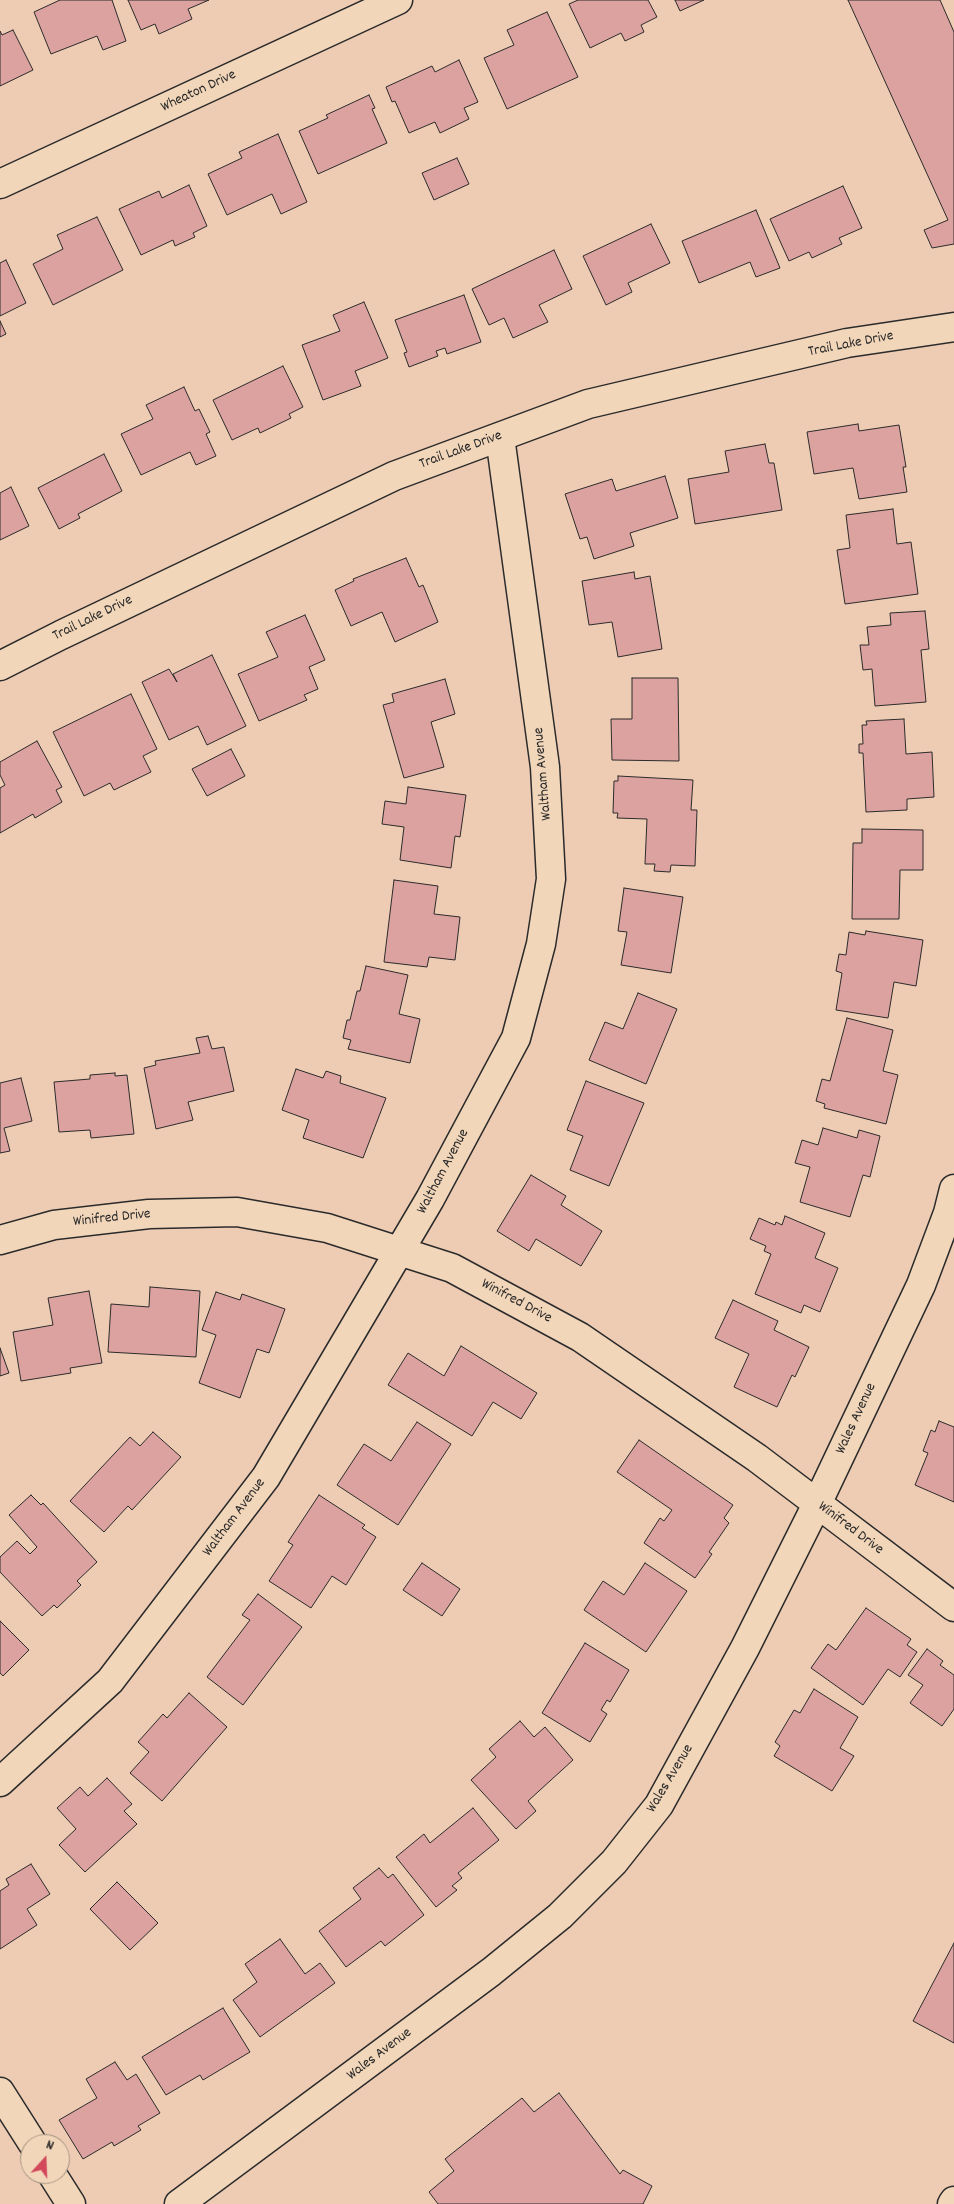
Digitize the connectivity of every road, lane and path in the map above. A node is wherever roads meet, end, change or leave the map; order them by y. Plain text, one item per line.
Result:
1 (398, 0) edge
2 (0, 184) edge
3 (954, 327) edge
4 (500, 437) junction
5 (0, 666) edge
6 (954, 1189) edge
7 (0, 1240) edge
8 (400, 1251) junction
9 (817, 1504) junction
10 (954, 1607) edge
11 (0, 1782) edge
12 (0, 2092) edge
13 (27, 2134) edge
14 (58, 2184) edge
15 (71, 2204) edge
16 (179, 2204) edge

1 - 2 street, Wheaton Drive
3 - 4 street, Trail Lake Drive
4 - 5 street, Trail Lake Drive
4 - 8 street, Waltham Avenue
6 - 9 street, Wales Avenue
7 - 8 street, Winifred Drive
8 - 9 street, Winifred Drive
8 - 11 street, Waltham Avenue
9 - 10 street, Winifred Drive
9 - 16 street, Wales Avenue
12 - 13 street
14 - 15 street

